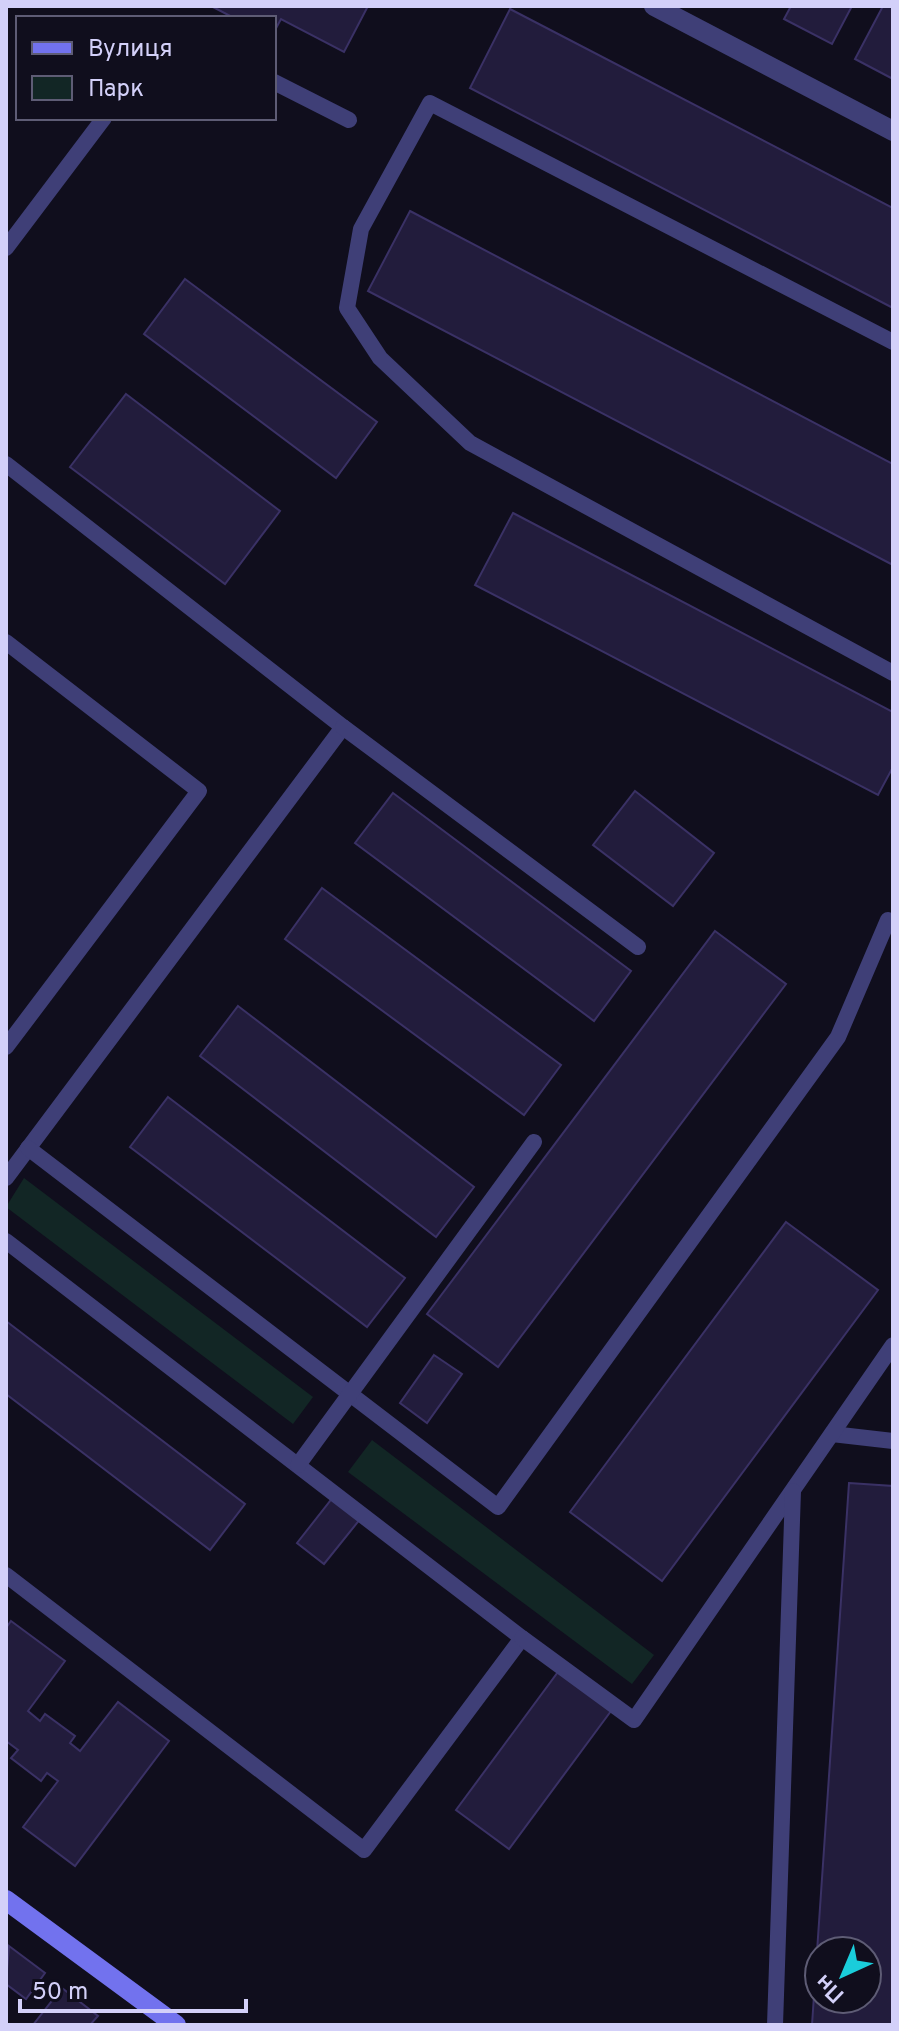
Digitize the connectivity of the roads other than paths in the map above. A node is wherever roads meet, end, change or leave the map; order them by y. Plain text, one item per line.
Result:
1 (654, 6) edge
2 (276, 83) edge
3 (102, 120) edge
4 (349, 120) dead end
5 (893, 131) edge
6 (6, 248) edge
7 (893, 342) edge
8 (6, 464) edge
9 (6, 642) edge
10 (893, 673) edge
11 (343, 727) junction
12 (891, 918) edge
13 (638, 947) dead end
14 (6, 1047) edge
15 (534, 1142) dead end
16 (28, 1148) junction
17 (6, 1178) edge
18 (6, 1241) edge
19 (893, 1345) edge
20 (351, 1395) junction
21 (832, 1434) junction
22 (893, 1441) edge
23 (298, 1465) junction
24 (793, 1491) junction
25 (6, 1575) edge
26 (522, 1638) junction
27 (6, 1900) edge
28 (176, 2025) edge
29 (775, 2025) edge

1 - 5 street
2 - 4 lane
3 - 6 lane
7 - 10 lane
8 - 11 lane
9 - 14 lane
11 - 13 lane
11 - 16 lane
12 - 20 lane
15 - 20 lane
16 - 17 lane
16 - 20 lane
18 - 23 lane
19 - 21 lane
20 - 23 lane
21 - 22 lane
21 - 24 lane
23 - 26 lane
24 - 26 lane
24 - 29 lane
25 - 26 lane
27 - 28 main road

